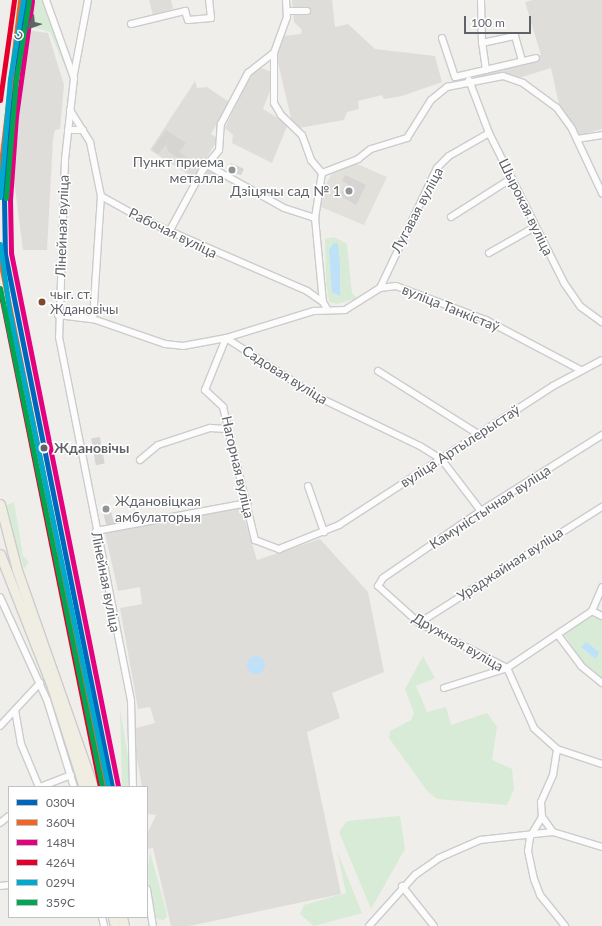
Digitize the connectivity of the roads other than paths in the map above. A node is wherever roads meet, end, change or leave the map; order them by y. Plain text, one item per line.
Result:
1 (46, 0) edge
2 (88, 0) edge
3 (209, 0) edge
4 (286, 0) edge
5 (481, 0) edge
6 (288, 11) junction
7 (307, 11) dead end
8 (131, 24) dead end
9 (442, 38) dead end
10 (482, 43) junction
11 (274, 53) junction
12 (536, 58) dead end
13 (522, 61) junction
14 (486, 70) junction
15 (74, 78) junction
16 (469, 80) junction
17 (70, 110) junction
18 (68, 130) junction
19 (83, 130) junction
20 (490, 133) junction
21 (602, 135) edge
22 (577, 140) junction
23 (207, 165) junction
24 (322, 173) junction
25 (512, 178) junction
26 (600, 184) edge
27 (602, 193) edge
28 (101, 196) junction
29 (451, 217) dead end
30 (315, 218) junction
31 (535, 227) junction
32 (169, 232) junction
33 (489, 253) dead end
34 (380, 288) junction
35 (323, 302) junction
36 (327, 309) junction
37 (58, 315) junction
38 (93, 319) junction
39 (602, 322) edge
40 (226, 338) junction
41 (602, 360) edge
42 (581, 370) junction
43 (378, 371) dead end
44 (227, 429) junction
45 (478, 434) junction
46 (602, 435) edge
47 (140, 460) dead end
48 (442, 460) junction
49 (308, 486) dead end
50 (247, 503) junction
51 (0, 504) edge
52 (602, 507) edge
53 (481, 511) junction
54 (96, 531) junction
55 (321, 532) junction
56 (0, 554) edge
57 (380, 581) joint
58 (602, 587) edge
59 (0, 597) edge
60 (2, 609) edge
61 (592, 611) junction
62 (602, 616) edge
63 (419, 623) junction
64 (558, 634) junction
65 (507, 668) junction
66 (40, 683) junction
67 (602, 683) edge
68 (444, 688) dead end
69 (15, 710) junction
70 (0, 726) edge
71 (558, 749) junction
72 (602, 764) edge
73 (71, 775) junction
74 (39, 786) edge
75 (42, 786) edge
76 (74, 786) edge
77 (84, 786) edge
78 (93, 786) edge
79 (134, 786) edge
80 (8, 817) edge
81 (542, 817) junction
82 (0, 823) edge
83 (553, 832) junction
84 (530, 837) junction
85 (602, 847) edge
86 (402, 886) junction
87 (148, 895) edge
88 (153, 926) edge
89 (369, 926) edge
90 (434, 926) edge
91 (565, 926) edge

1 - 15 street, Лінейная вуліца
2 - 15 street
3 - 8 street
4 - 6 street
5 - 10 street
6 - 7 street
6 - 11 street
9 - 14 street
10 - 13 street
10 - 14 street
11 - 23 street
11 - 24 street
12 - 13 street
13 - 14 street
15 - 17 street, Лінейная вуліца
16 - 20 street, Шырокая вуліца
16 - 22 street
16 - 24 street
17 - 18 street, Лінейная вуліца
17 - 19 street
18 - 19 street
18 - 37 street, Лінейная вуліца
19 - 28 street
20 - 25 street, Шырокая вуліца
20 - 34 street, Лугавая вуліца
21 - 22 street
22 - 26 street
23 - 30 street
23 - 32 street
24 - 30 street
25 - 29 street
25 - 31 street, Шырокая вуліца
26 - 27 street
28 - 32 street, Рабочая вуліца
28 - 38 street
30 - 35 street
31 - 33 street
31 - 39 street, Шырокая вуліца
32 - 35 street, Рабочая вуліца
34 - 36 street
34 - 42 street, вуліца Танкістаў
35 - 36 street
36 - 40 street
37 - 38 street
37 - 54 street, Лінейная вуліца
38 - 40 street
40 - 44 street, Нагорная вуліца
40 - 48 street, Садовая вуліца
41 - 42 street, вуліца Артылерыстаў
42 - 45 street, вуліца Артылерыстаў
43 - 45 street
44 - 47 street
44 - 50 street, Нагорная вуліца
45 - 48 street, вуліца Артылерыстаў
46 - 53 street, Камуністычная вуліца
48 - 53 street, Садовая вуліца
48 - 55 street, вуліца Артылерыстаў
49 - 55 street
50 - 54 street
50 - 55 street, Нагорная вуліца
51 - 78 highway
52 - 63 street, Ураджайная вуліца
53 - 57 street, Камуністычная вуліца
54 - 79 street, Лінейная вуліца
56 - 77 highway
57 - 63 street, Дружная вуліца
58 - 61 street
59 - 60 street
60 - 66 street
61 - 62 street
61 - 64 street
63 - 65 street, Дружная вуліца
64 - 65 street
64 - 67 street
65 - 68 street
65 - 71 street, Дружная вуліца
66 - 69 street
66 - 73 street
69 - 70 street
69 - 74 street
71 - 72 street, Дружная вуліца
71 - 81 street
73 - 75 street
73 - 76 street
80 - 82 street
81 - 83 street
81 - 84 street
83 - 84 street
83 - 85 street
84 - 86 street
84 - 91 street
86 - 89 street
86 - 90 street
87 - 88 street

